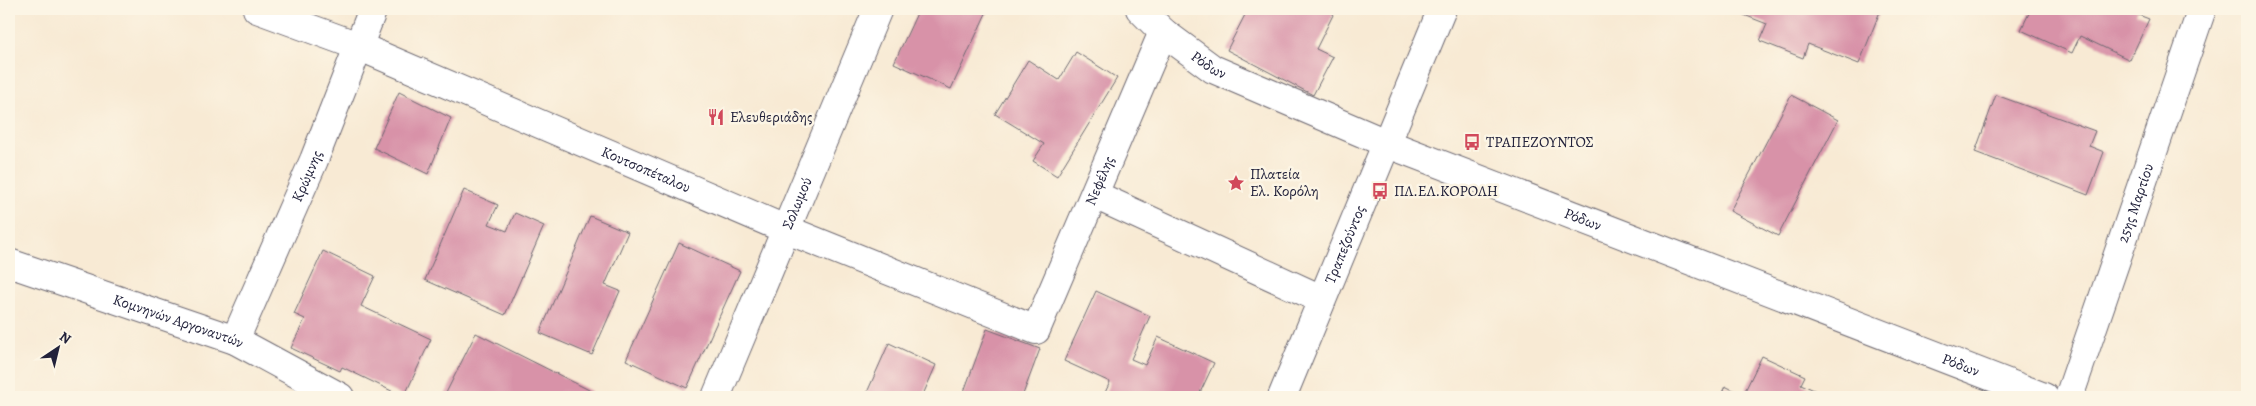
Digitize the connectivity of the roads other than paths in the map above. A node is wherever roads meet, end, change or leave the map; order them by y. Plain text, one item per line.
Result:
1 (257, 9) edge
2 (373, 9) edge
3 (878, 9) edge
4 (1140, 9) edge
5 (1442, 9) edge
6 (2202, 9) edge
7 (1163, 32) junction
8 (358, 46) junction
9 (1388, 144) junction
10 (1096, 195) junction
11 (785, 229) junction
12 (9, 263) edge
13 (1321, 299) junction
14 (1036, 330) joint
15 (235, 340) junction
16 (340, 397) edge
17 (716, 397) edge
18 (1282, 397) edge
19 (2044, 397) edge
20 (2069, 397) edge

1 - 8 street, Κουτσοπέταλου
2 - 8 street, Κρώμνης
3 - 11 street, Σολωμού
4 - 7 street, Ρόδων
5 - 9 street, Τραπεζούντος
6 - 20 street, 25ης Μαρτίου
7 - 9 street, Ρόδων
7 - 10 street, Νεφέλης
8 - 11 street, Κουτσοπέταλου
8 - 15 street, Κρώμνης
9 - 13 street, Τραπεζούντος
9 - 19 street, Ρόδων
10 - 13 street
10 - 14 street, Νεφέλης
11 - 14 street, Κουτσοπέταλου
11 - 17 street, Σολωμού
12 - 15 street, Κομνηνών Αργοναυτών
13 - 18 street, Τραπεζούντος
15 - 16 street, Κομνηνών Αργοναυτών

